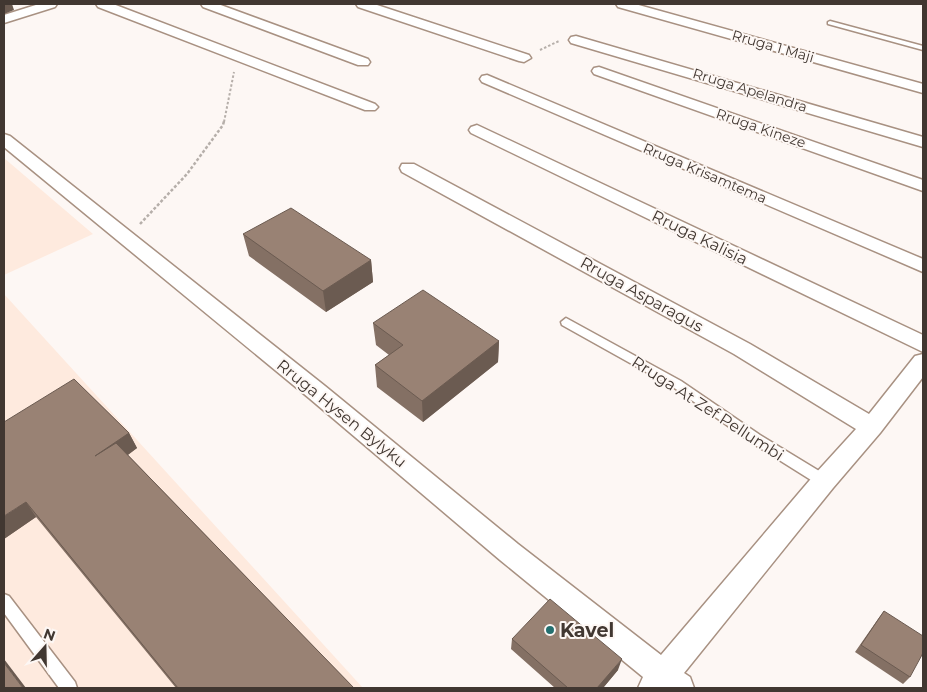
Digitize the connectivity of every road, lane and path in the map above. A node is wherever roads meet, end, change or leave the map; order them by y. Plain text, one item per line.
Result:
1 (51, 4) edge
2 (102, 4) edge
3 (207, 4) edge
4 (362, 4) edge
5 (622, 4) edge
6 (4, 19) edge
7 (830, 23) dead end
8 (576, 40) joint
9 (923, 48) edge
10 (238, 56) junction
11 (524, 58) joint
12 (363, 62) dead end
13 (599, 71) dead end
14 (487, 79) dead end
15 (923, 89) edge
16 (370, 107) dead end
17 (477, 130) dead end
18 (4, 139) edge
19 (923, 142) edge
20 (408, 168) dead end
21 (923, 186) edge
22 (124, 238) junction
23 (923, 266) edge
24 (566, 322) dead end
25 (923, 344) edge
26 (923, 362) edge
27 (872, 427) junction
28 (824, 481) junction
29 (4, 601) edge
30 (665, 684) edge
31 (69, 688) edge

1 - 6 street
2 - 10 street
3 - 12 street
4 - 11 street
5 - 15 street, Rruga 1 Maji
7 - 9 lane
8 - 11 path
8 - 19 street, Rruga Apelandra
10 - 16 street
10 - 22 path
13 - 21 street, Rruga Kineze
14 - 23 street, Rruga Krisamtema
17 - 25 street, Rruga Kalisia
18 - 22 street, Rruga Hysen Bylyku
20 - 27 street, Rruga Asparagus
22 - 30 street, Rruga Hysen Bylyku
24 - 28 lane, Rruga At Zef Pellumbi
26 - 27 street
27 - 28 street
28 - 30 street
29 - 31 lane

